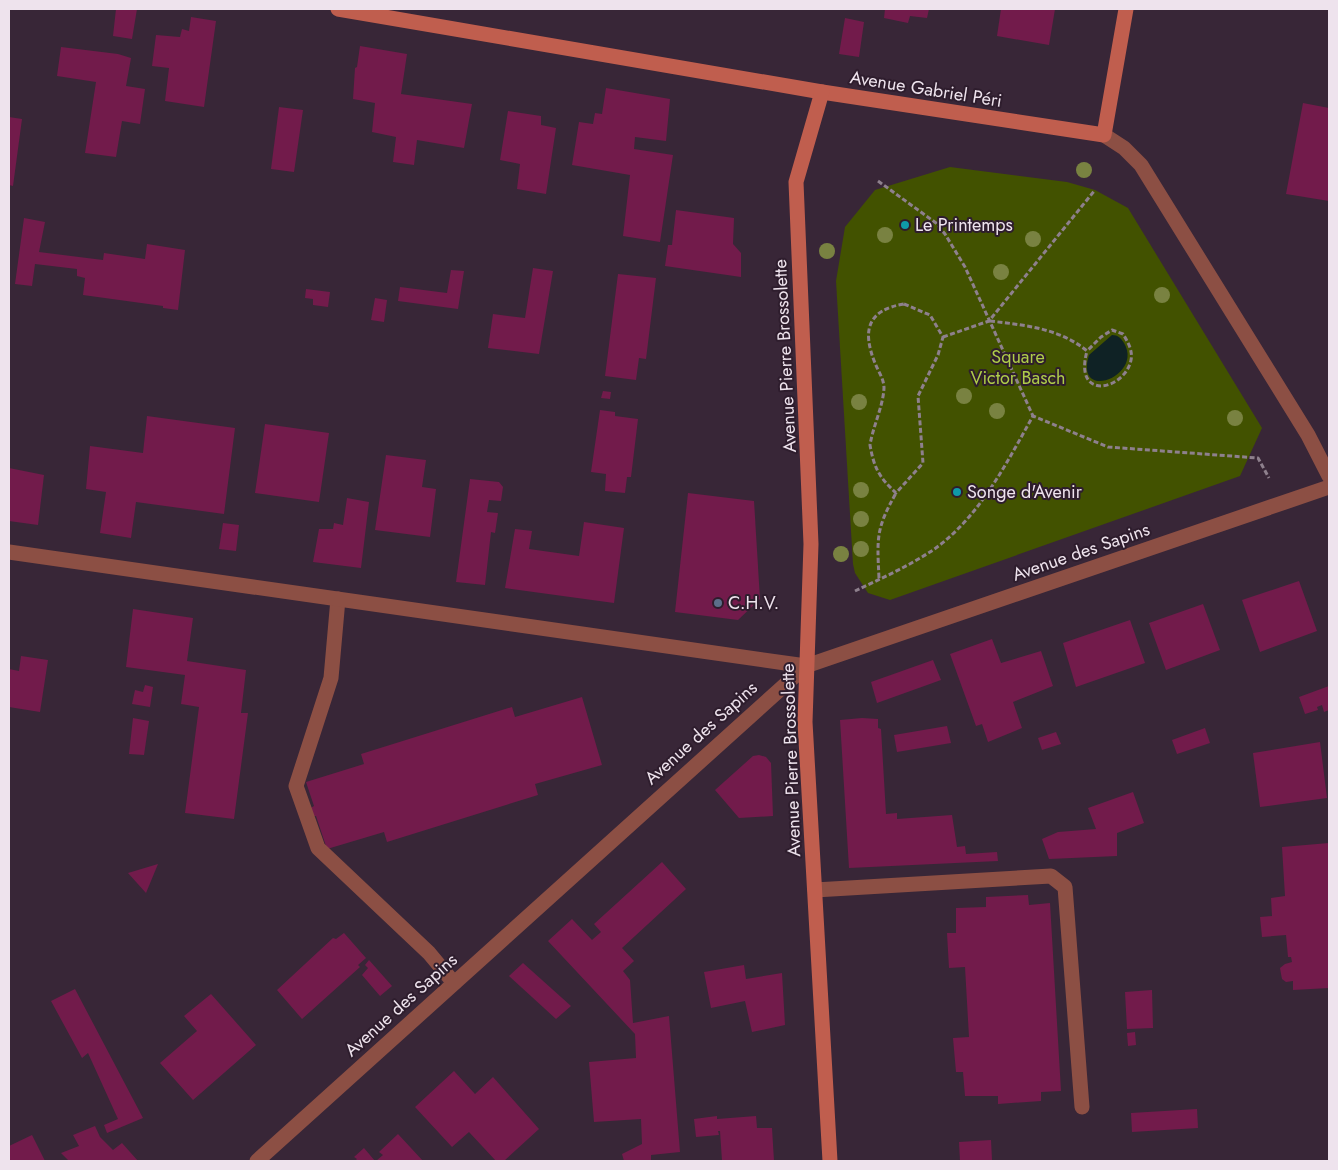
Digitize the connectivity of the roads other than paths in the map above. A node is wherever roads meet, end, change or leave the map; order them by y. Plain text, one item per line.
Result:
1 (338, 9) edge
2 (1126, 9) edge
3 (822, 92) junction
4 (1104, 135) junction
5 (1329, 476) edge
6 (1329, 487) edge
7 (9, 552) edge
8 (338, 599) junction
9 (806, 666) junction
10 (815, 890) junction
11 (454, 983) junction
12 (1082, 1107) dead end
13 (257, 1161) edge
14 (830, 1161) edge

1 - 3 street, Avenue Gabriel Péri
2 - 4 street
3 - 4 street, Avenue Gabriel Péri
3 - 9 street, Avenue Pierre Brossolette
4 - 5 street, Avenue Gabriel Péri
6 - 9 street, Avenue des Sapins
7 - 8 street
8 - 9 street
8 - 11 street
9 - 10 street, Avenue Pierre Brossolette
9 - 11 street, Avenue des Sapins
10 - 12 street
10 - 14 street, Avenue Pierre Brossolette
11 - 13 street, Avenue des Sapins

